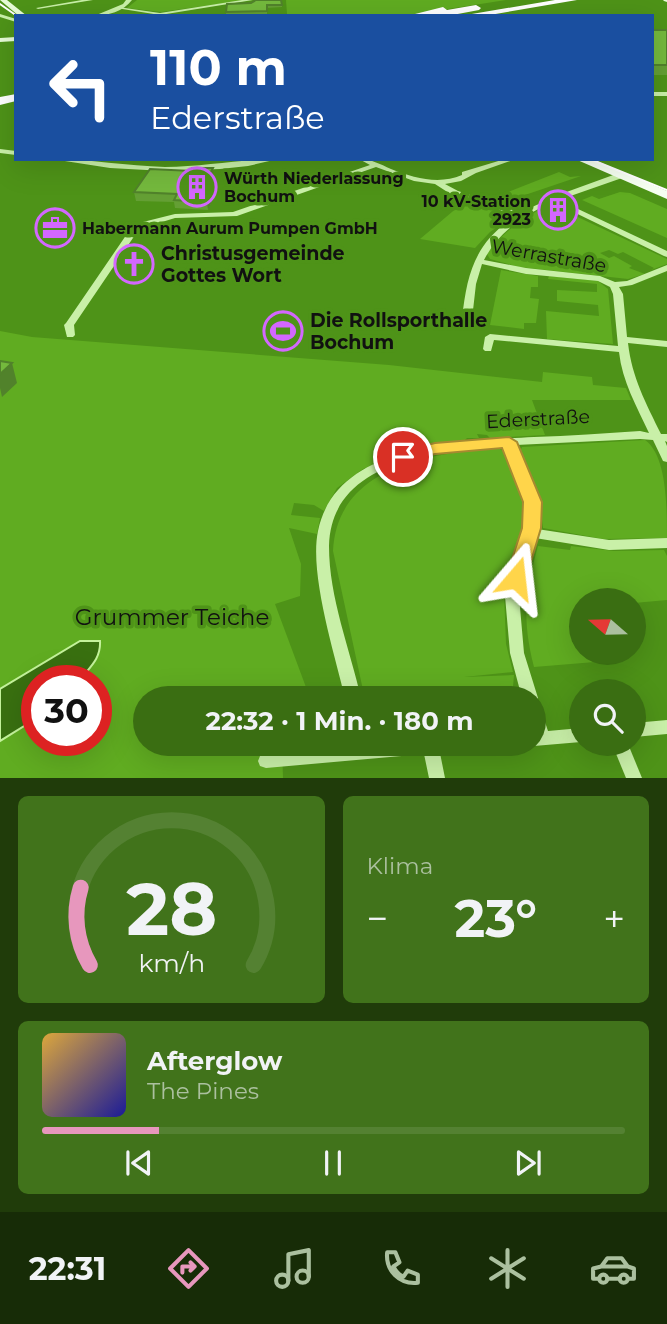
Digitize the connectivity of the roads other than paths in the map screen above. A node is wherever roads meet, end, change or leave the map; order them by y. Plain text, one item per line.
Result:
1 (3, 0) edge
2 (91, 0) edge
3 (130, 0) edge
4 (251, 0) edge
5 (516, 0) edge
6 (534, 0) edge
7 (562, 0) edge
8 (38, 8) dead end
9 (118, 8) junction
10 (449, 13) edge
11 (21, 14) edge
12 (102, 14) edge
13 (155, 14) edge
14 (167, 14) edge
15 (443, 14) edge
16 (476, 14) edge
17 (70, 161) edge
18 (262, 161) edge
19 (368, 161) edge
20 (507, 161) edge
21 (585, 161) edge
22 (607, 161) edge
23 (376, 164) junction
24 (472, 173) junction
25 (619, 176) junction
26 (438, 181) junction
27 (448, 183) junction
28 (667, 185) edge
29 (667, 195) edge
30 (468, 196) junction
31 (554, 200) junction
32 (522, 215) junction
33 (667, 254) edge
34 (478, 261) junction
35 (667, 268) edge
36 (614, 285) junction
37 (467, 319) dead end
38 (69, 335) dead end
39 (667, 344) edge
40 (623, 345) junction
41 (488, 349) dead end
42 (662, 437) edge
43 (509, 442) junction
44 (667, 458) edge
45 (530, 533) junction
46 (667, 544) edge
47 (350, 686) edge
48 (527, 686) edge
49 (667, 727) edge
50 (646, 729) edge
51 (569, 736) edge
52 (546, 737) edge
53 (300, 756) edge
54 (432, 756) edge
55 (625, 756) edge
56 (265, 761) dead end
57 (436, 778) edge
58 (634, 778) edge

1 - 11 main road
2 - 8 street
3 - 9 street
4 - 14 street
5 - 10 highway
6 - 15 highway
7 - 10 highway
7 - 16 highway
9 - 12 street
9 - 13 street
17 - 18 street
19 - 23 street
20 - 24 street
21 - 25 main road
22 - 28 main road
23 - 26 street
23 - 38 street
24 - 26 street
24 - 27 street
25 - 29 main road
25 - 31 street
26 - 27 street
26 - 30 street
27 - 30 street
30 - 32 street
31 - 32 street
31 - 33 street
32 - 34 street
34 - 36 street, Werrastraße
34 - 37 street
35 - 36 street, Werrastraße
36 - 40 street, Werrastraße
39 - 40 street
40 - 41 street
40 - 42 street, Werrastraße
42 - 43 street, Ederstraße
42 - 44 street, Werrastraße
43 - 45 street
43 - 47 street, Ederstraße
45 - 46 street
45 - 48 street
49 - 50 street
51 - 52 street
53 - 56 street
54 - 57 street
55 - 58 street

